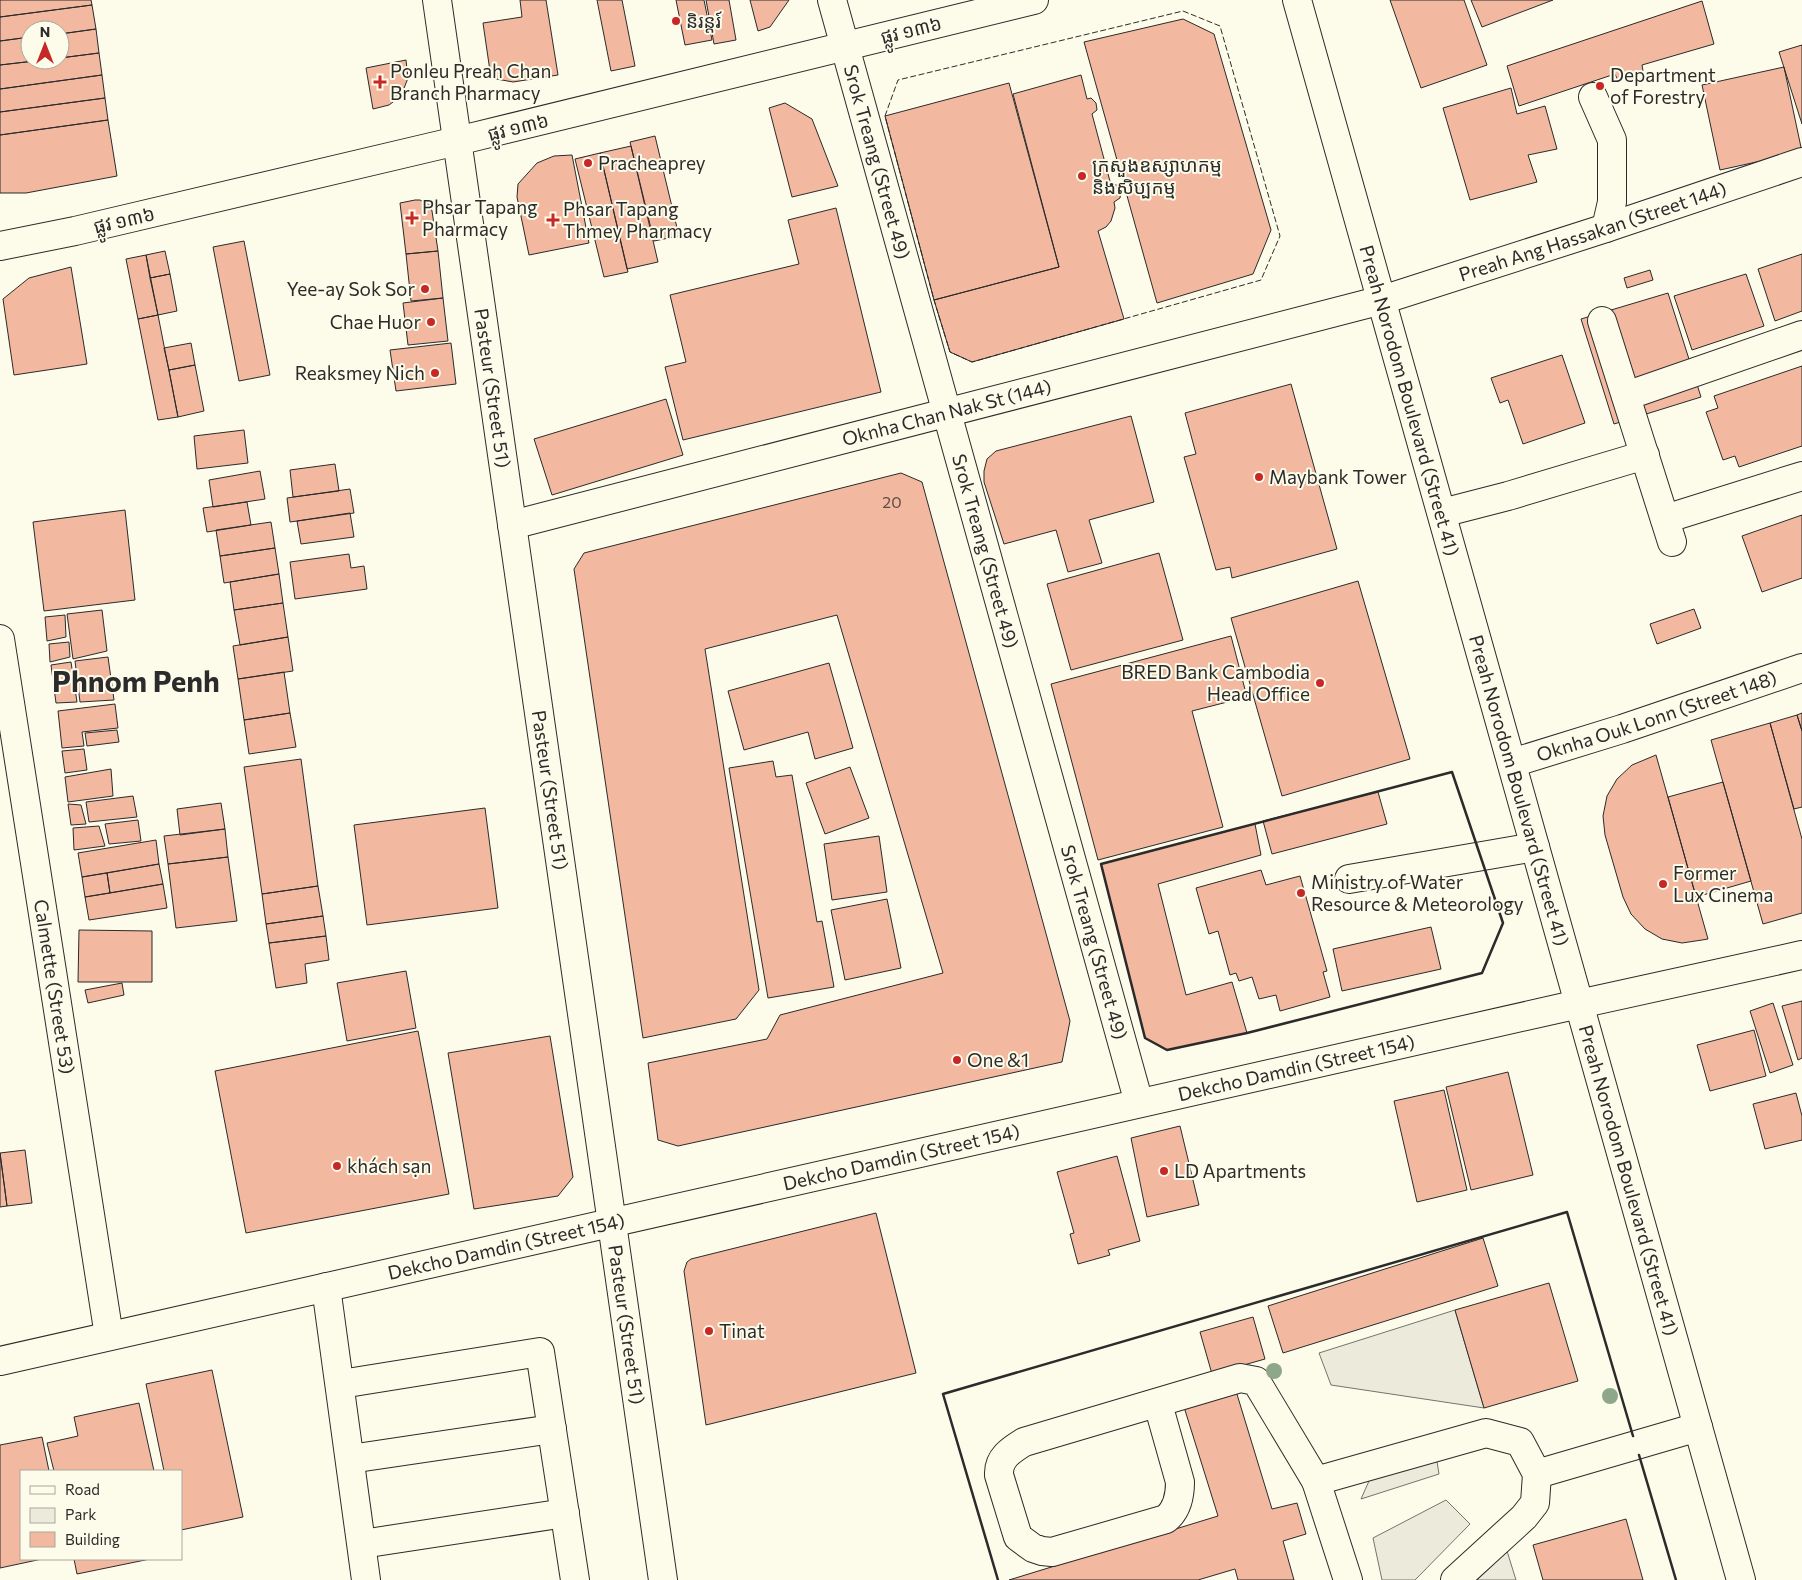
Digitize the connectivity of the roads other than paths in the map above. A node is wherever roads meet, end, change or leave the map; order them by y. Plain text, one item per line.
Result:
1 (437, 0) edge
2 (832, 0) edge
3 (1034, 0) edge
4 (1297, 0) edge
5 (845, 46) junction
6 (1593, 97) dead end
7 (458, 141) junction
8 (1802, 162) edge
9 (1606, 228) junction
10 (0, 246) edge
11 (1382, 300) junction
12 (1602, 321) dead end
13 (1802, 335) edge
14 (1626, 396) junction
15 (947, 412) junction
16 (1645, 455) junction
17 (1802, 476) edge
18 (1442, 513) junction
19 (512, 525) junction
20 (0, 639) edge
21 (1802, 668) edge
22 (1512, 763) junction
23 (1535, 847) junction
24 (1349, 879) dead end
25 (1802, 955) edge
26 (1579, 1004) junction
27 (1139, 1103) junction
28 (612, 1222) junction
29 (326, 1287) junction
30 (109, 1336) junction
31 (0, 1361) edge
32 (341, 1384) junction
33 (1158, 1404) junction
34 (1698, 1427) junction
35 (552, 1428) junction
36 (350, 1459) junction
37 (1537, 1474) junction
38 (1316, 1481) junction
39 (565, 1513) junction
40 (362, 1544) junction
41 (366, 1580) edge
42 (575, 1580) edge
43 (664, 1580) edge
44 (1348, 1580) edge
45 (1455, 1580) edge
46 (1741, 1580) edge

1 - 7 street, Pasteur (Street 51)
2 - 5 street, Srok Treang (Street 49)
3 - 5 street, ផ្លូវ ១៣៦
4 - 11 street, Preah Norodom Boulevard (Street 41)
5 - 7 street, ផ្លូវ ១៣៦
5 - 15 street, Srok Treang (Street 49)
6 - 9 street
7 - 10 street, ផ្លូវ ១៣៦
7 - 19 street, Pasteur (Street 51)
8 - 9 street, Preah Ang Hassakan (Street 144)
9 - 11 street, Preah Ang Hassakan (Street 144)
11 - 15 street, Oknha Chan Nak St (144)
11 - 18 street, Preah Norodom Boulevard (Street 41)
12 - 14 street
13 - 14 street
14 - 16 street
15 - 19 street, Oknha Chan Nak St (144)
15 - 27 street, Srok Treang (Street 49)
16 - 17 street
16 - 18 street
18 - 22 street, Preah Norodom Boulevard (Street 41)
19 - 28 street, Pasteur (Street 51)
20 - 30 street, Calmette (Street 53)
21 - 22 street, Oknha Ouk Lonn (Street 148)
22 - 23 street, Preah Norodom Boulevard (Street 41)
23 - 24 street
23 - 26 street, Preah Norodom Boulevard (Street 41)
25 - 26 street, Dekcho Damdin (Street 154)
26 - 27 street, Dekcho Damdin (Street 154)
26 - 34 street, Preah Norodom Boulevard (Street 41)
27 - 28 street, Dekcho Damdin (Street 154)
28 - 29 street, Dekcho Damdin (Street 154)
28 - 43 street, Pasteur (Street 51)
29 - 30 street, Dekcho Damdin (Street 154)
29 - 32 street
30 - 31 street, Dekcho Damdin (Street 154)
32 - 35 street
32 - 36 street
33 - 33 street
33 - 38 street
34 - 37 street
34 - 46 street, Preah Norodom Boulevard (Street 41)
35 - 36 street
35 - 39 street
36 - 40 street
37 - 38 street
37 - 45 street
38 - 44 street
39 - 40 street
39 - 42 street
40 - 41 street

